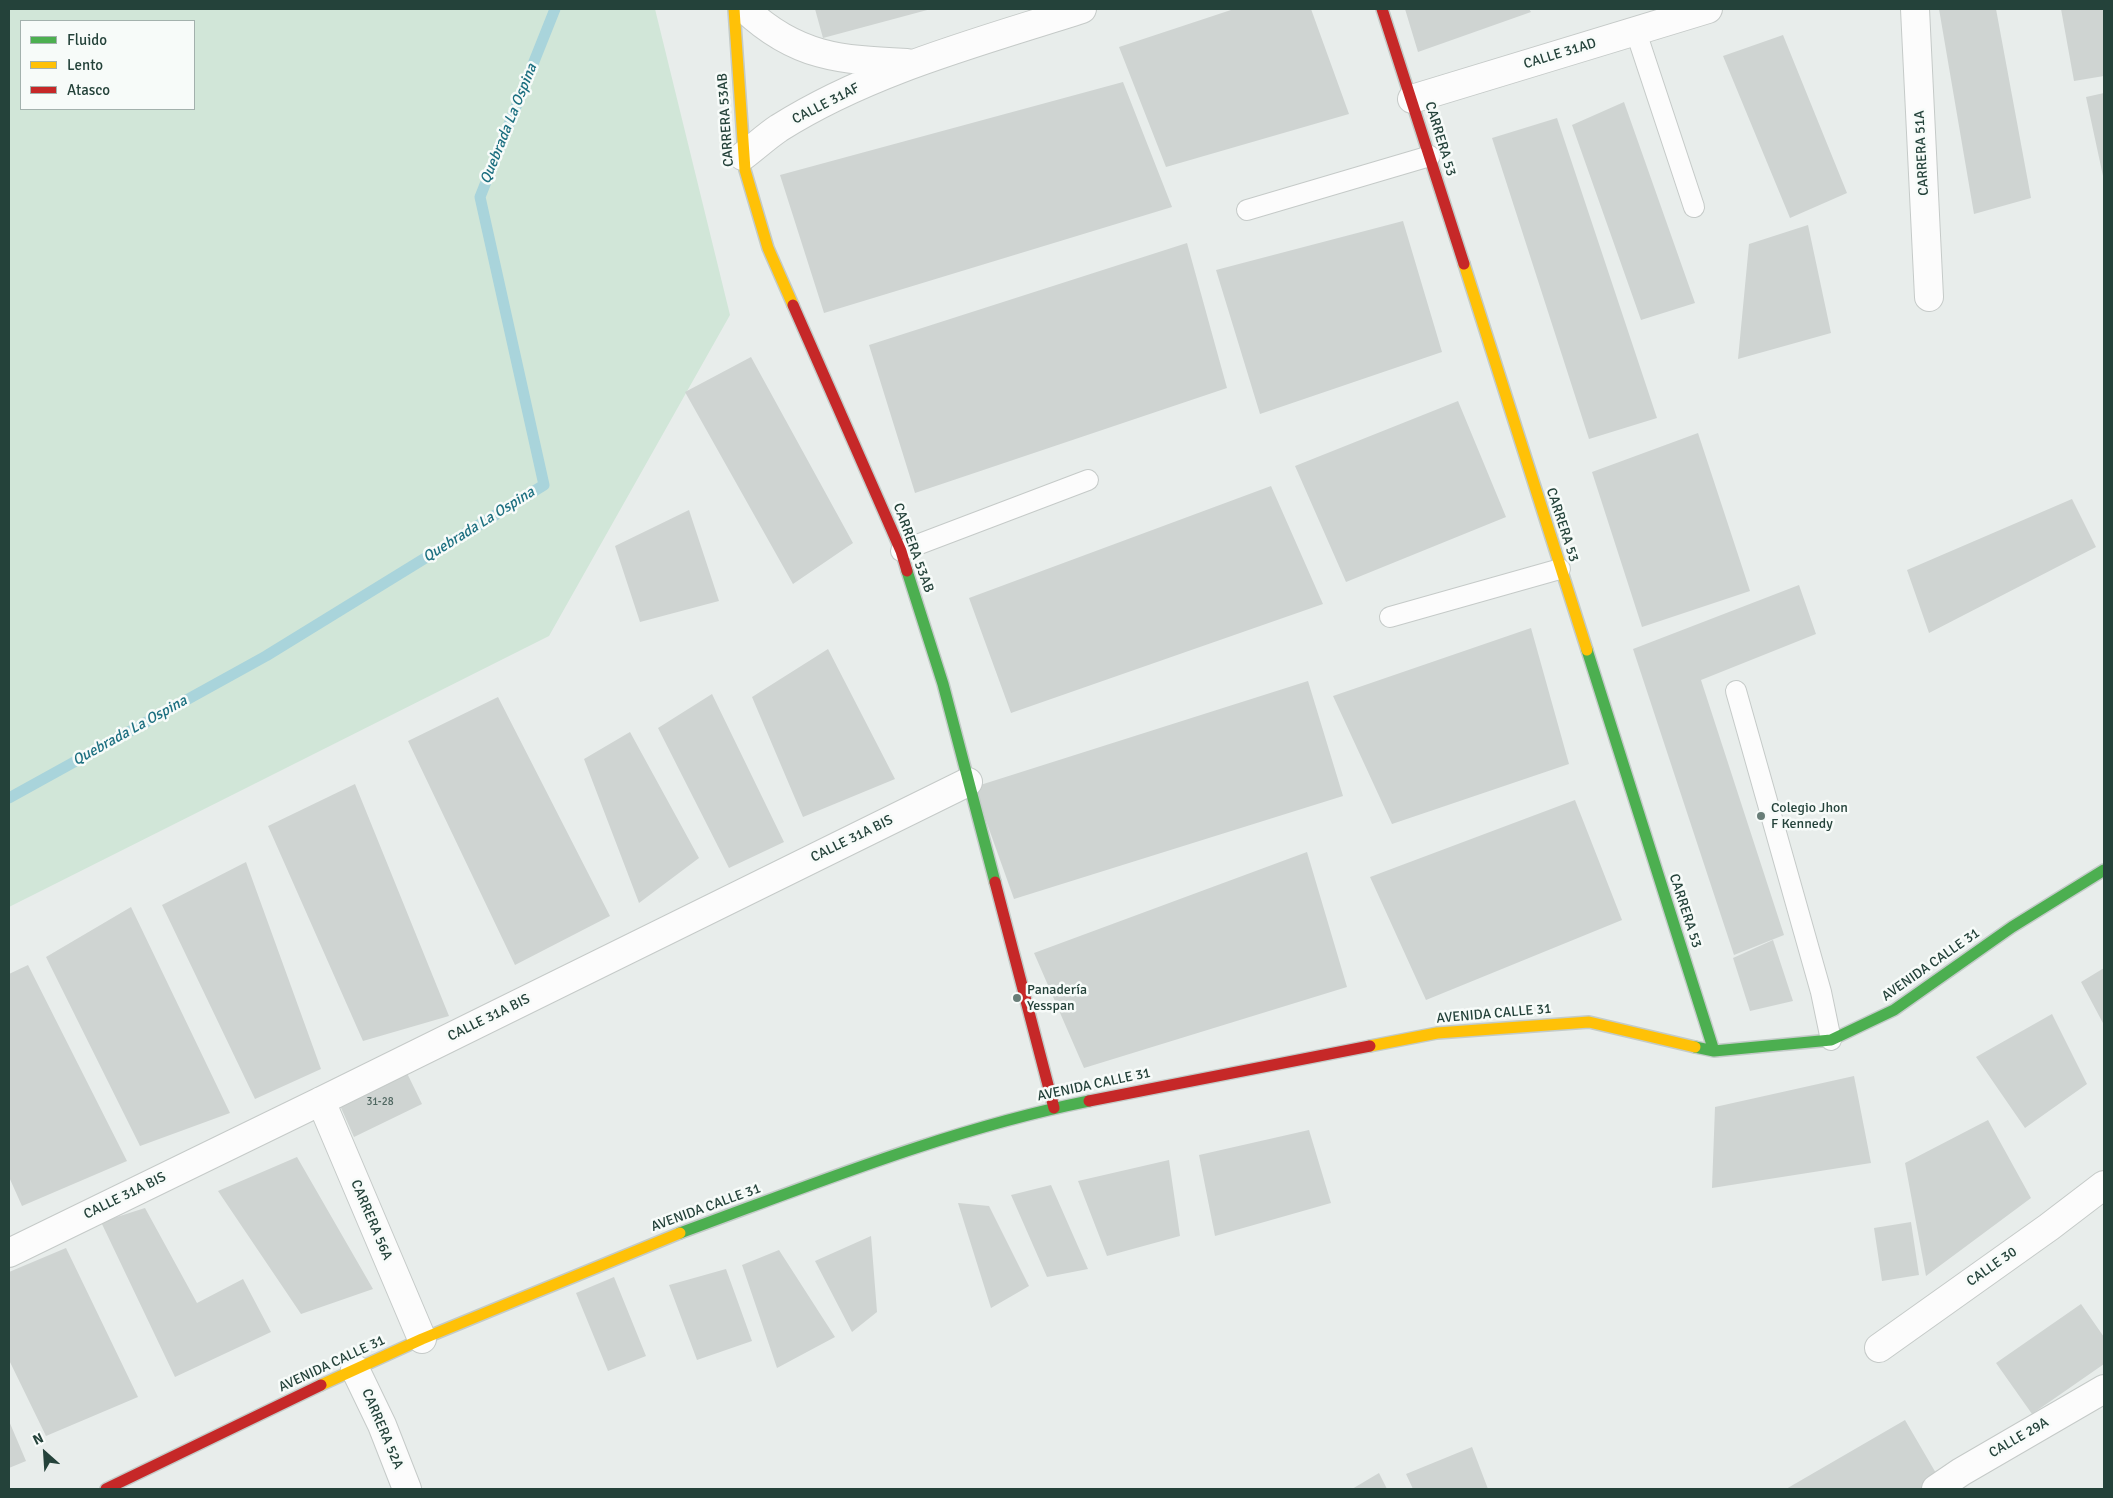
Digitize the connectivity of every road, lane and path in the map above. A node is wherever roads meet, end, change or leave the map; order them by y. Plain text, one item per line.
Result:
1 (734, 9) edge
2 (745, 9) edge
3 (1082, 9) edge
4 (1382, 9) edge
5 (1708, 9) edge
6 (1915, 9) edge
7 (1636, 32) junction
8 (916, 64) junction
9 (1412, 99) junction
10 (743, 156) junction
11 (1430, 156) junction
12 (1694, 207) dead end
13 (1247, 210) dead end
14 (1929, 297) dead end
15 (1088, 480) dead end
16 (901, 551) junction
17 (1560, 569) junction
18 (1390, 617) dead end
19 (1736, 691) dead end
20 (968, 782) junction
21 (2104, 870) edge
22 (1831, 1040) junction
23 (1714, 1051) junction
24 (321, 1102) junction
25 (1054, 1108) junction
26 (2104, 1185) edge
27 (9, 1253) edge
28 (422, 1339) junction
29 (1879, 1348) dead end
30 (355, 1369) junction
31 (2104, 1389) edge
32 (106, 1489) edge
33 (408, 1489) edge
34 (1936, 1489) edge

1 - 10 street, CARRERA 53AB
2 - 8 street, CALLE 31AF
3 - 8 street, CALLE 31AF
4 - 9 street, CARRERA 53
5 - 7 street, CALLE 31AD
6 - 14 street, CARRERA 51A
7 - 9 street, CALLE 31AD
7 - 12 lane
8 - 10 street, CALLE 31AF
9 - 11 street, CARRERA 53
10 - 16 street, CARRERA 53AB
11 - 13 lane
11 - 17 street, CARRERA 53
15 - 16 lane
16 - 20 street, CARRERA 53AB
17 - 18 lane
17 - 23 street, CARRERA 53
19 - 22 lane
20 - 24 street, CALLE 31A BIS
20 - 25 street, CARRERA 53AB
21 - 22 street, AVENIDA CALLE 31
22 - 23 street, AVENIDA CALLE 31
23 - 25 street, AVENIDA CALLE 31
24 - 27 street, CALLE 31A BIS
24 - 28 street, CARRERA 56A
25 - 28 street, AVENIDA CALLE 31
26 - 29 street, CALLE 30
28 - 30 street, AVENIDA CALLE 31
30 - 32 street, AVENIDA CALLE 31
30 - 33 street, CARRERA 52A
31 - 34 street, CALLE 29A

